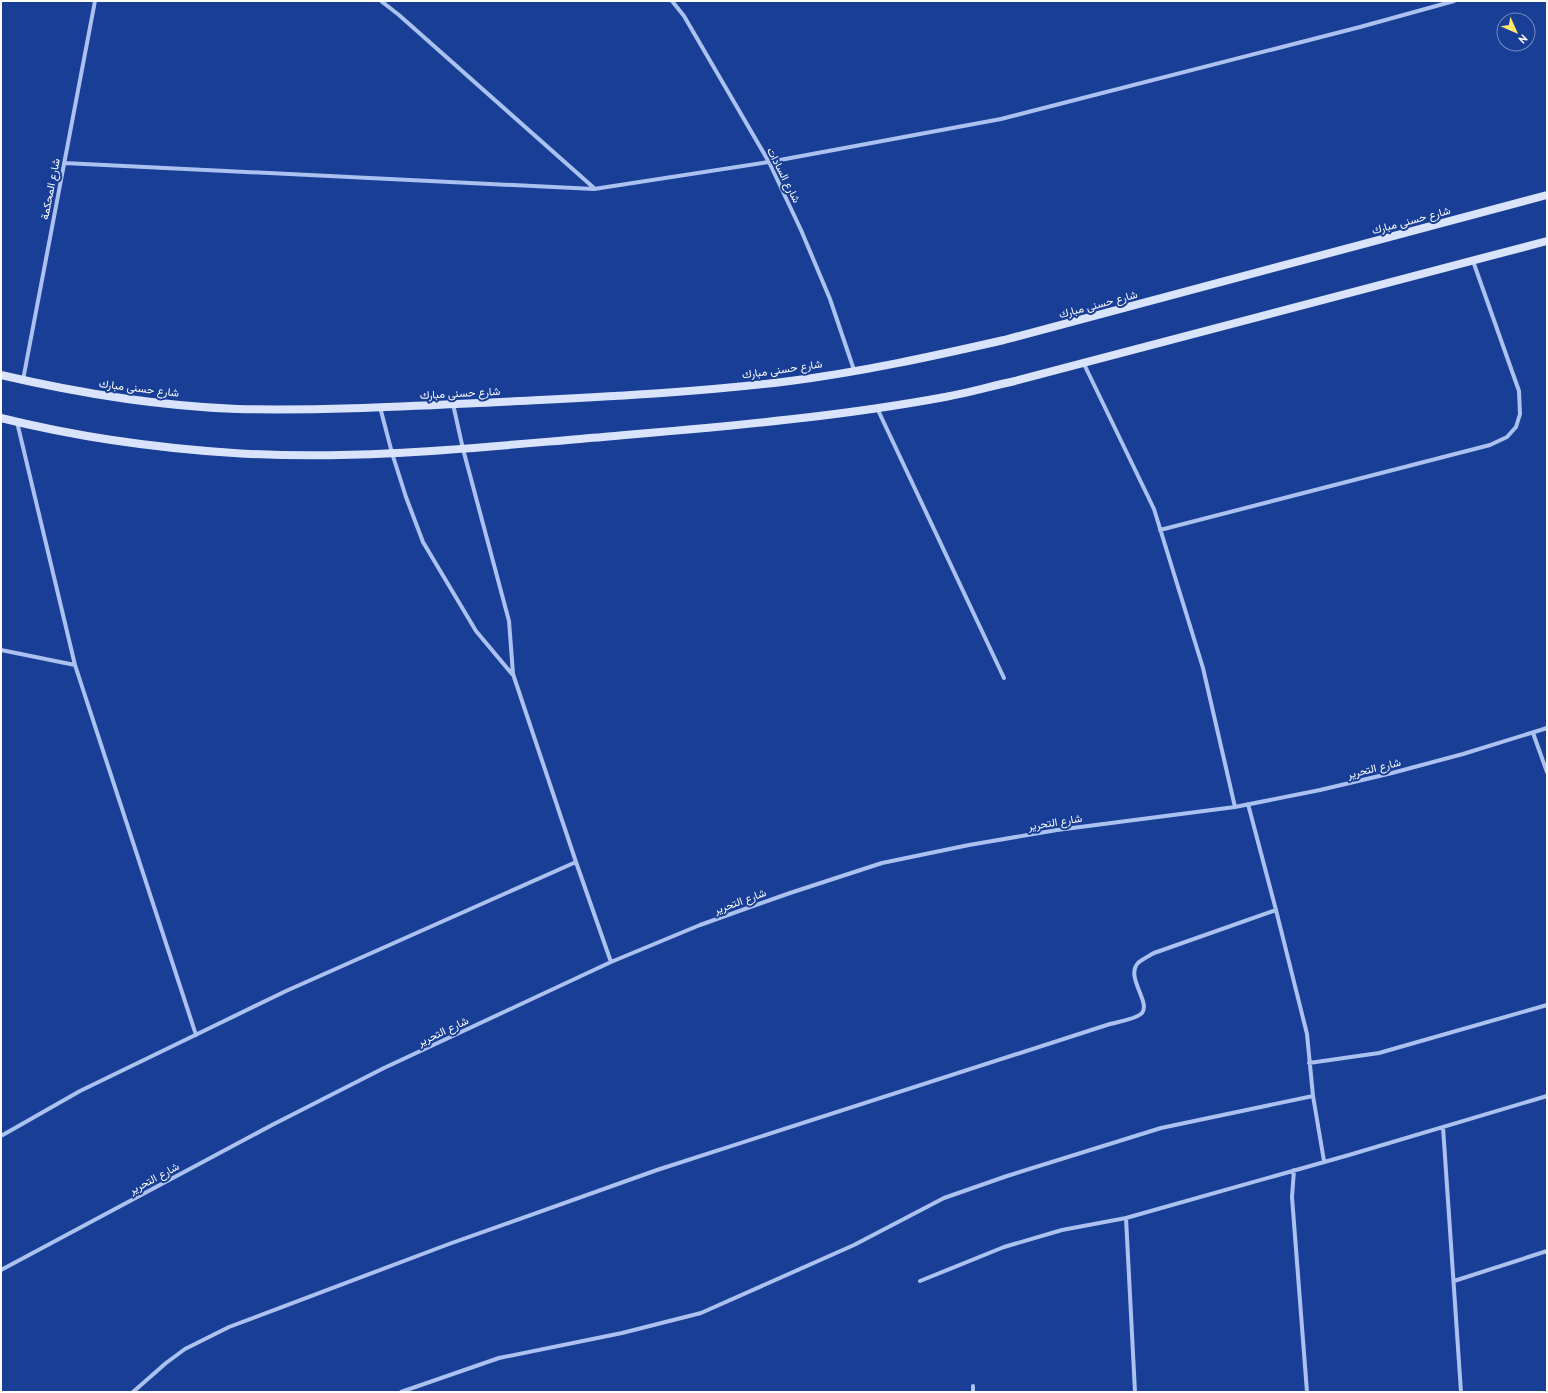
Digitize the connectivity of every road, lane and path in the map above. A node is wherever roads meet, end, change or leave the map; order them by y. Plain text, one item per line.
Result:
1 (95, 1) edge
2 (381, 1) edge
3 (672, 1) edge
4 (1433, 1) edge
5 (1454, 1) edge
6 (1432, 6) junction
7 (769, 162) junction
8 (64, 163) junction
9 (594, 189) junction
10 (1547, 195) edge
11 (1547, 241) edge
12 (1473, 260) junction
13 (1083, 362) junction
14 (854, 370) junction
15 (1, 375) edge
16 (22, 380) junction
17 (453, 404) junction
18 (380, 407) junction
19 (876, 408) junction
20 (1, 418) edge
21 (17, 422) junction
22 (463, 449) junction
23 (392, 453) junction
24 (1160, 530) junction
25 (1, 650) edge
26 (75, 665) junction
27 (513, 674) junction
28 (1004, 678) dead end
29 (1547, 728) edge
30 (1533, 733) junction
31 (1547, 772) edge
32 (1248, 804) junction
33 (1235, 807) junction
34 (576, 862) junction
35 (1276, 910) junction
36 (611, 962) junction
37 (1547, 1004) edge
38 (196, 1035) junction
39 (1309, 1063) junction
40 (1313, 1096) junction
41 (1547, 1096) edge
42 (1443, 1127) junction
43 (1, 1136) edge
44 (1324, 1161) junction
45 (1294, 1170) junction
46 (1126, 1218) junction
47 (1547, 1251) edge
48 (1, 1270) edge
49 (920, 1281) dead end
50 (1454, 1281) junction
51 (972, 1386) dead end
52 (133, 1392) edge
53 (401, 1392) edge
54 (973, 1392) edge
55 (1135, 1392) edge
56 (1307, 1392) edge
57 (1461, 1392) edge

1 - 8 street, شارع المحكمة
2 - 9 street
3 - 7 street, شارع السادات
4 - 6 street
5 - 6 street
6 - 7 street
7 - 9 street
7 - 14 street, شارع السادات
8 - 9 street
8 - 16 street, شارع المحكمة
10 - 14 main road, شارع حسنى مبارك
11 - 12 main road
12 - 13 main road
12 - 24 street
13 - 19 main road
13 - 24 street
14 - 17 main road, شارع حسنى مبارك
15 - 16 main road, شارع حسنى مبارك
16 - 18 main road, شارع حسنى مبارك
17 - 18 main road, شارع حسنى مبارك
17 - 22 street
18 - 23 street
19 - 22 main road
19 - 28 street
20 - 21 main road
21 - 23 main road
21 - 26 street
22 - 23 main road
22 - 27 street
23 - 27 street
24 - 33 street
25 - 26 street
26 - 38 street
27 - 34 street
29 - 30 street, شارع التحرير
30 - 31 street
30 - 32 street, شارع التحرير
32 - 33 street, شارع التحرير
32 - 35 street
33 - 36 street, شارع التحرير
34 - 36 street
34 - 38 street
35 - 39 street
35 - 52 street
36 - 48 street, شارع التحرير
37 - 39 street
38 - 43 street
39 - 40 street
40 - 44 street
40 - 53 street
41 - 42 street
42 - 44 street
42 - 50 street
44 - 45 street
45 - 46 street
45 - 56 street
46 - 49 street
46 - 55 street
47 - 50 street
50 - 57 street
51 - 54 street

